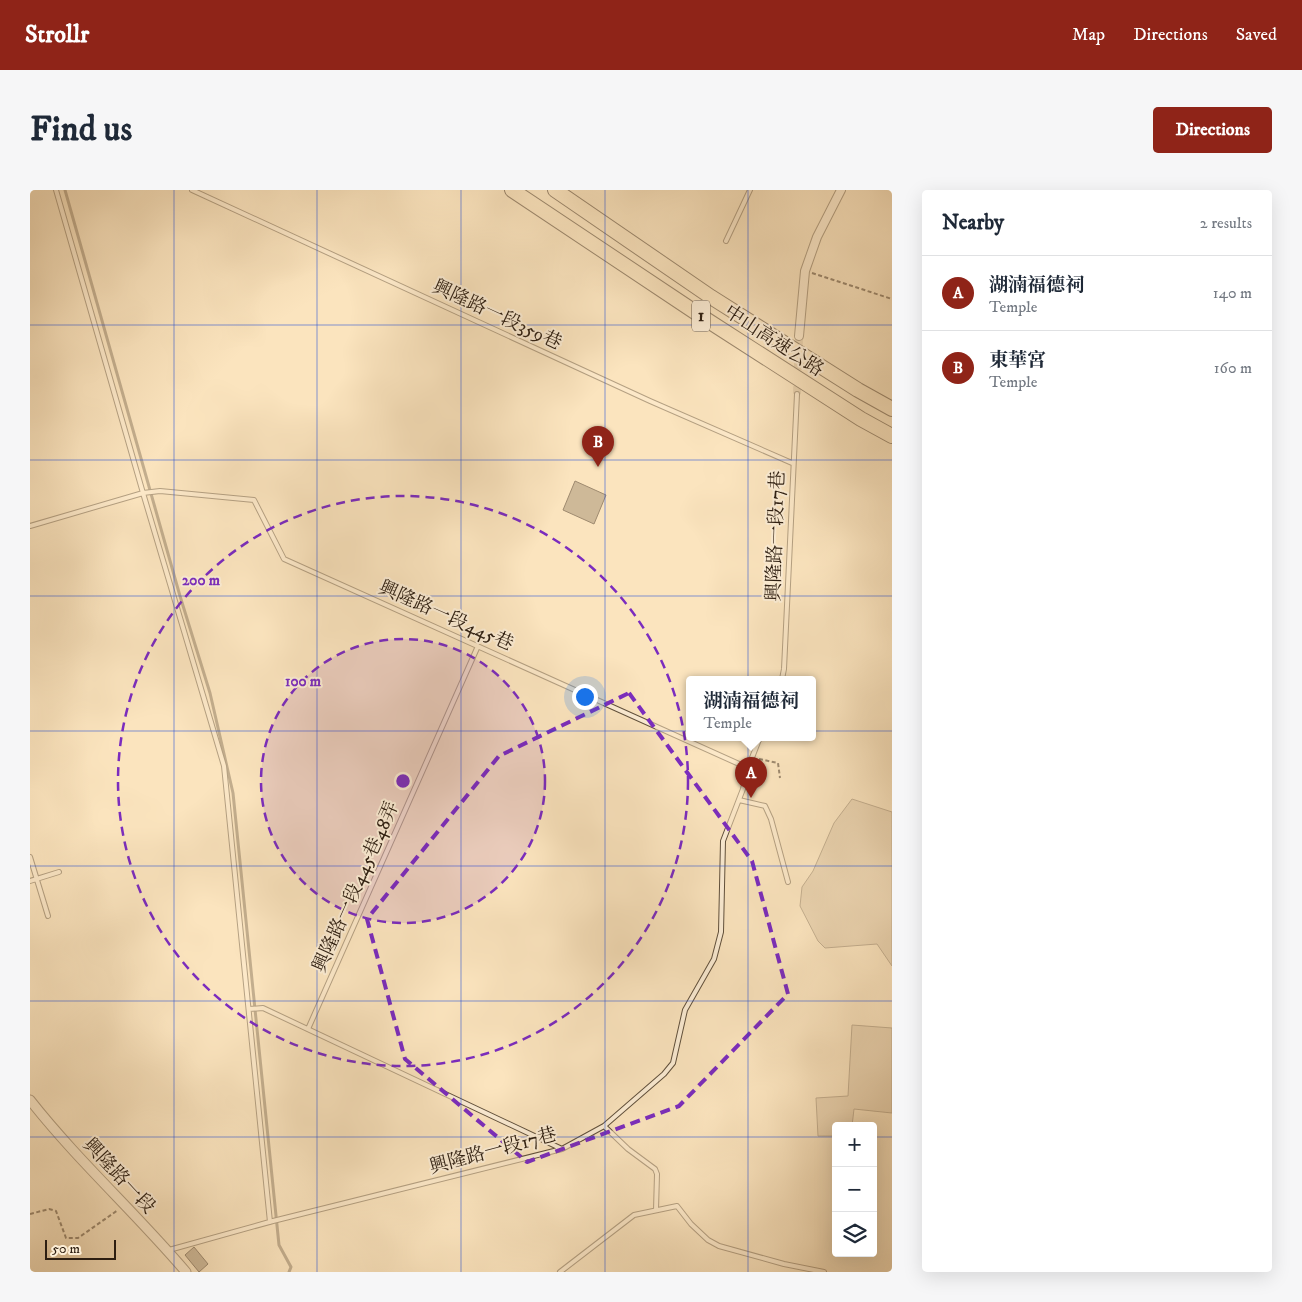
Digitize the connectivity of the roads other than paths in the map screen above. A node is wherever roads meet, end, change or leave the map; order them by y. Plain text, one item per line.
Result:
1 (56, 190) edge
2 (192, 190) edge
3 (512, 190) edge
4 (555, 190) edge
5 (750, 190) edge
6 (841, 190) edge
7 (726, 241) dead end
8 (800, 336) tunnel mouth
9 (796, 394) tunnel mouth
10 (892, 409) edge
11 (892, 436) edge
12 (792, 463) junction
13 (145, 493) junction
14 (30, 526) edge
15 (478, 646) junction
16 (783, 676) edge
17 (686, 740) edge
18 (688, 741) edge
19 (758, 741) edge
20 (748, 768) junction
21 (739, 800) junction
22 (30, 857) edge
23 (59, 872) dead end
24 (37, 878) junction
25 (30, 880) edge
26 (788, 882) dead end
27 (48, 916) dead end
28 (250, 1009) junction
29 (308, 1030) junction
30 (30, 1100) edge
31 (604, 1126) junction
32 (562, 1149) junction
33 (656, 1210) junction
34 (271, 1221) junction
35 (167, 1250) junction
36 (186, 1272) edge
37 (560, 1272) edge
38 (824, 1272) edge

1 - 13 lane
2 - 12 lane, 興隆路一段359巷
3 - 11 highway, 中山高速公路 / 1
4 - 10 highway, 中山高速公路 / 1
5 - 7 lane
6 - 8 street
9 - 12 lane, 興隆路一段17巷
12 - 16 lane, 興隆路一段17巷
13 - 14 lane
13 - 15 lane, 興隆路一段445巷
13 - 28 lane
15 - 17 lane, 興隆路一段445巷
15 - 29 lane, 興隆路一段445巷48弄
18 - 20 lane, 興隆路一段445巷
19 - 20 lane, 興隆路一段17巷
20 - 21 lane, 興隆路一段17巷
21 - 26 lane
21 - 31 lane, 興隆路一段17巷
22 - 24 lane
23 - 24 lane
24 - 25 lane
24 - 27 lane
28 - 29 lane
28 - 34 lane
29 - 32 lane
30 - 35 street, 興隆路一段
31 - 32 lane, 興隆路一段17巷
31 - 33 lane
32 - 34 lane, 興隆路一段17巷
33 - 37 lane
33 - 38 lane
34 - 35 lane, 興隆路一段17巷
35 - 36 street, 興隆路一段

